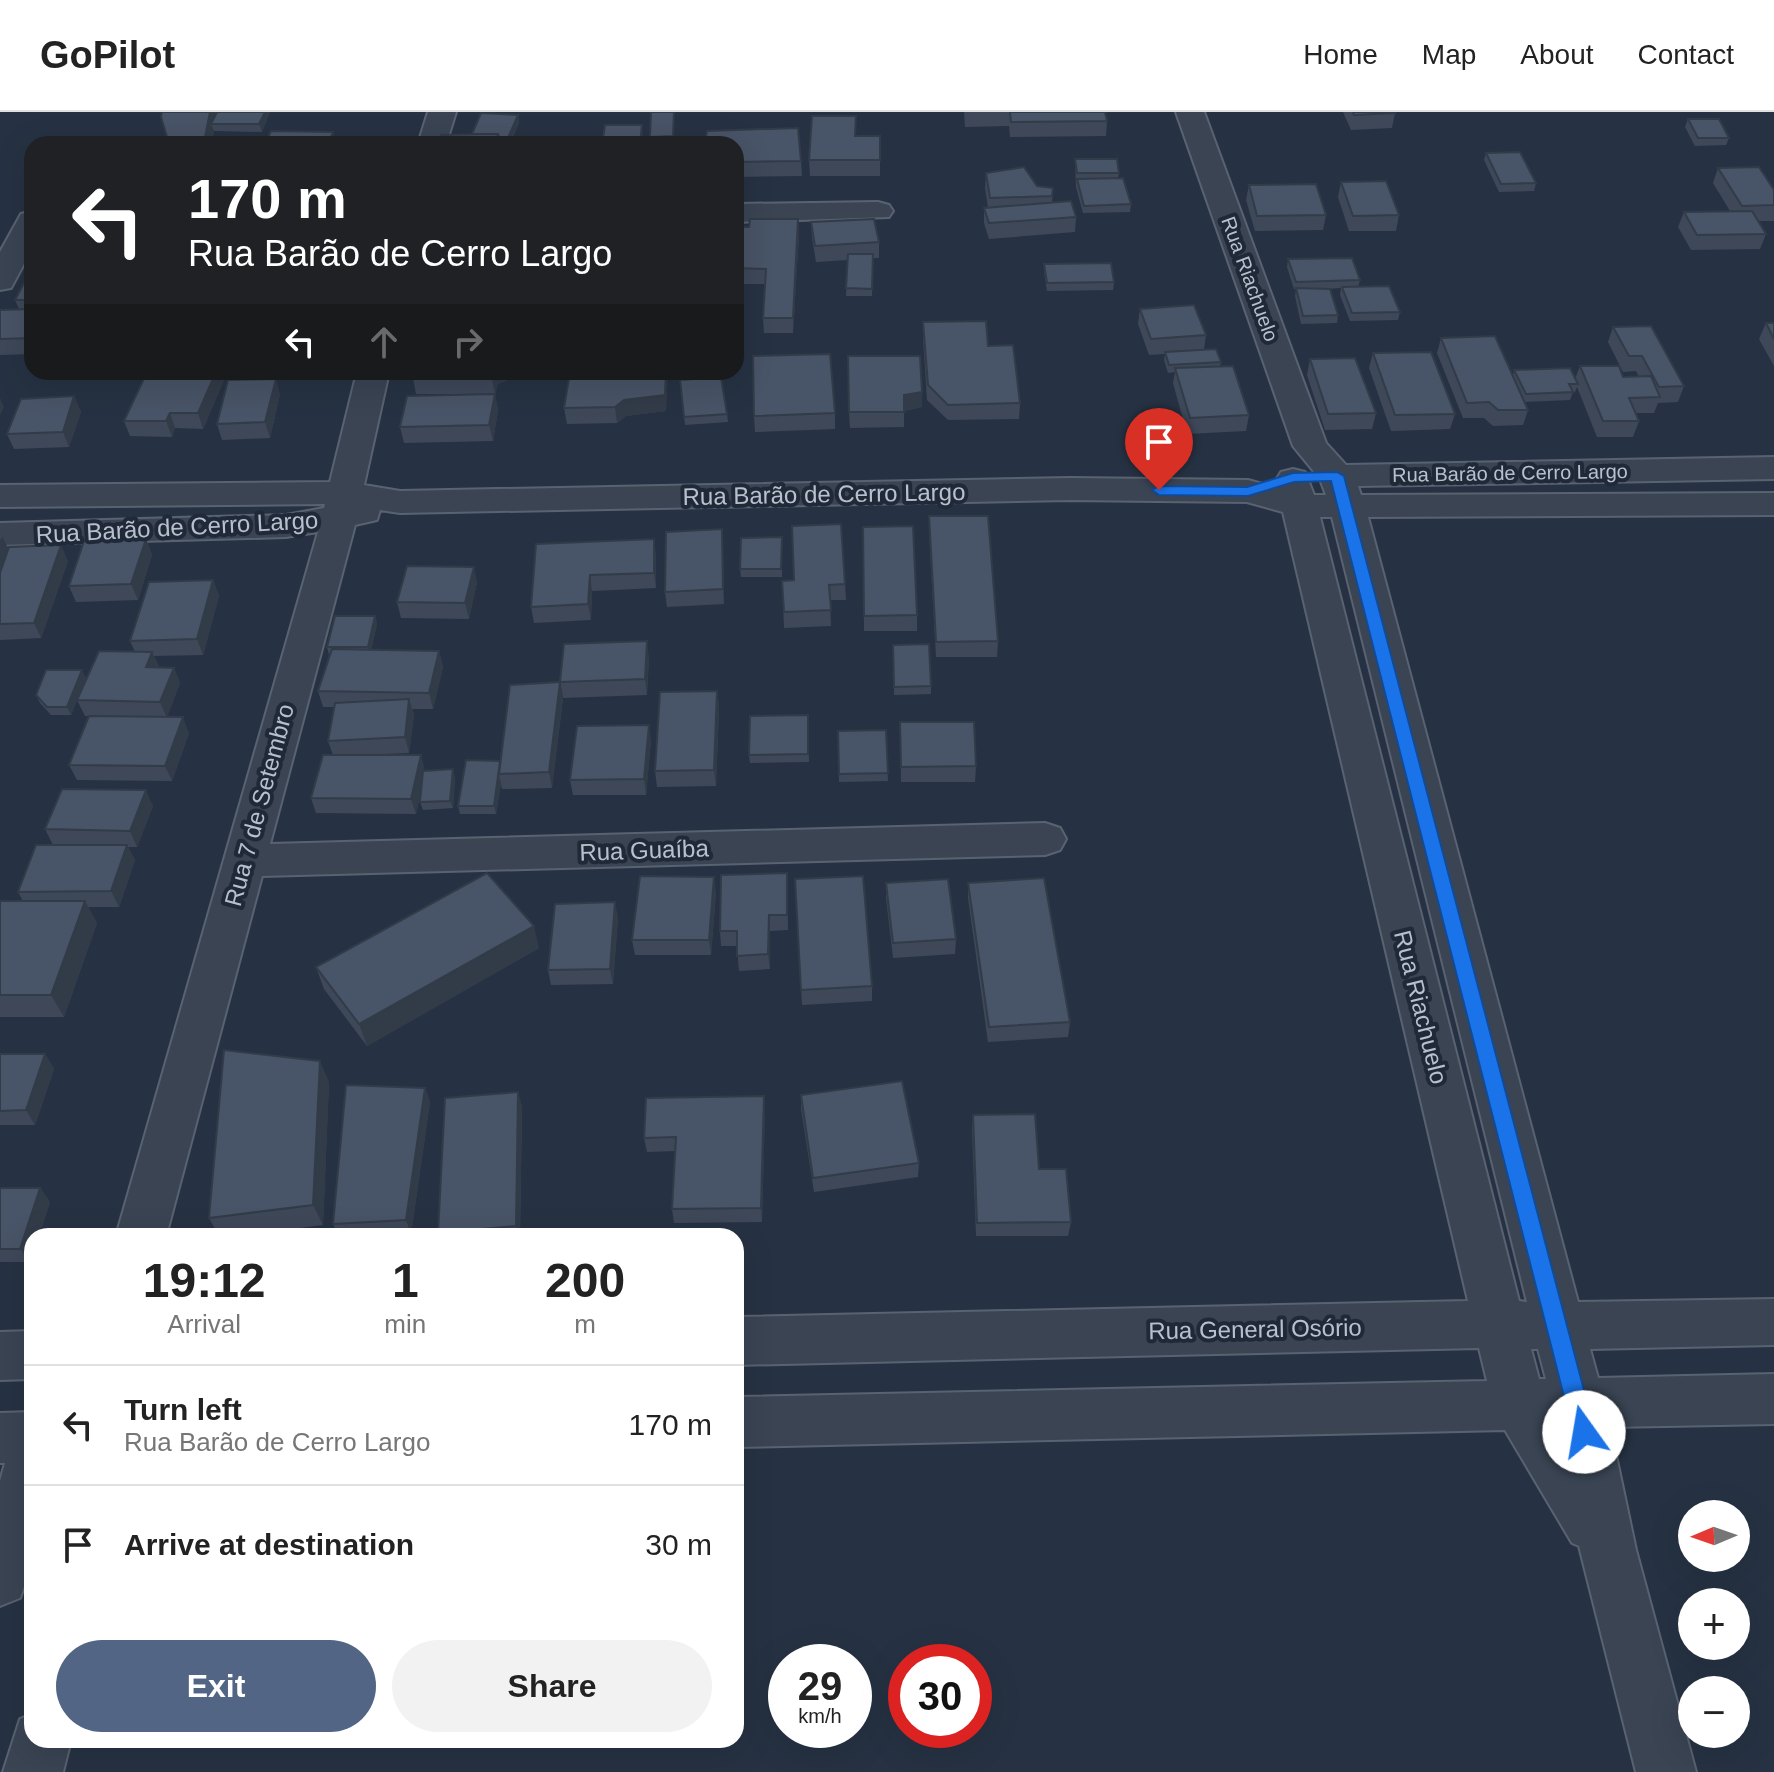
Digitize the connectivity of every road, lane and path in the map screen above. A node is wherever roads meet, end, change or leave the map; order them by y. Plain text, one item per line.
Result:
1 (442, 112) edge
2 (1190, 112) edge
3 (434, 136) edge
4 (878, 211) dead end
5 (744, 213) edge
6 (24, 235) edge
7 (0, 281) edge
8 (371, 380) edge
9 (1774, 468) edge
10 (1698, 469) junction
11 (1317, 483) junction
12 (0, 496) edge
13 (1774, 504) edge
14 (1710, 505) junction
15 (342, 506) junction
16 (0, 534) edge
17 (1045, 839) dead end
18 (243, 861) junction
19 (143, 1228) edge
20 (1774, 1322) edge
21 (1498, 1324) junction
22 (1557, 1326) junction
23 (744, 1341) edge
24 (24, 1355) edge
25 (0, 1356) edge
26 (1774, 1399) edge
27 (1578, 1402) junction
28 (1519, 1405) junction
29 (744, 1422) edge
30 (24, 1437) edge
31 (0, 1438) edge
32 (24, 1492) edge
33 (1608, 1550) junction
34 (0, 1578) edge
35 (39, 1748) edge
36 (33, 1772) edge
37 (1666, 1772) edge

1 - 3 street
2 - 11 street, Rua Riachuelo
4 - 5 street
6 - 7 street
8 - 15 street, Rua 7 de Setembro
9 - 10 street, Rua Barão de Cerro Largo
10 - 11 street, Rua Barão de Cerro Largo
10 - 14 street
11 - 14 street, Rua Barão de Cerro Largo
11 - 15 street, Rua Barão de Cerro Largo
11 - 21 street, Rua Riachuelo
11 - 22 street, Rua Riachuelo
12 - 15 street, Rua Barão de Cerro Largo
13 - 14 street, Rua Barão de Cerro Largo
15 - 16 street, Rua Barão de Cerro Largo
15 - 18 street, Rua 7 de Setembro
17 - 18 street, Rua Guaíba
18 - 19 street, Rua 7 de Setembro
20 - 22 street, Rua General Osório
21 - 22 street, Rua General Osório
21 - 23 street, Rua General Osório
21 - 28 street, Rua Riachuelo
22 - 27 street, Rua Riachuelo
24 - 25 street
26 - 27 street
27 - 28 street
27 - 33 street, Rua Riachuelo
28 - 29 street
28 - 33 street, Rua Riachuelo
30 - 31 street
32 - 34 street
33 - 37 street, Rua Riachuelo
35 - 36 street

